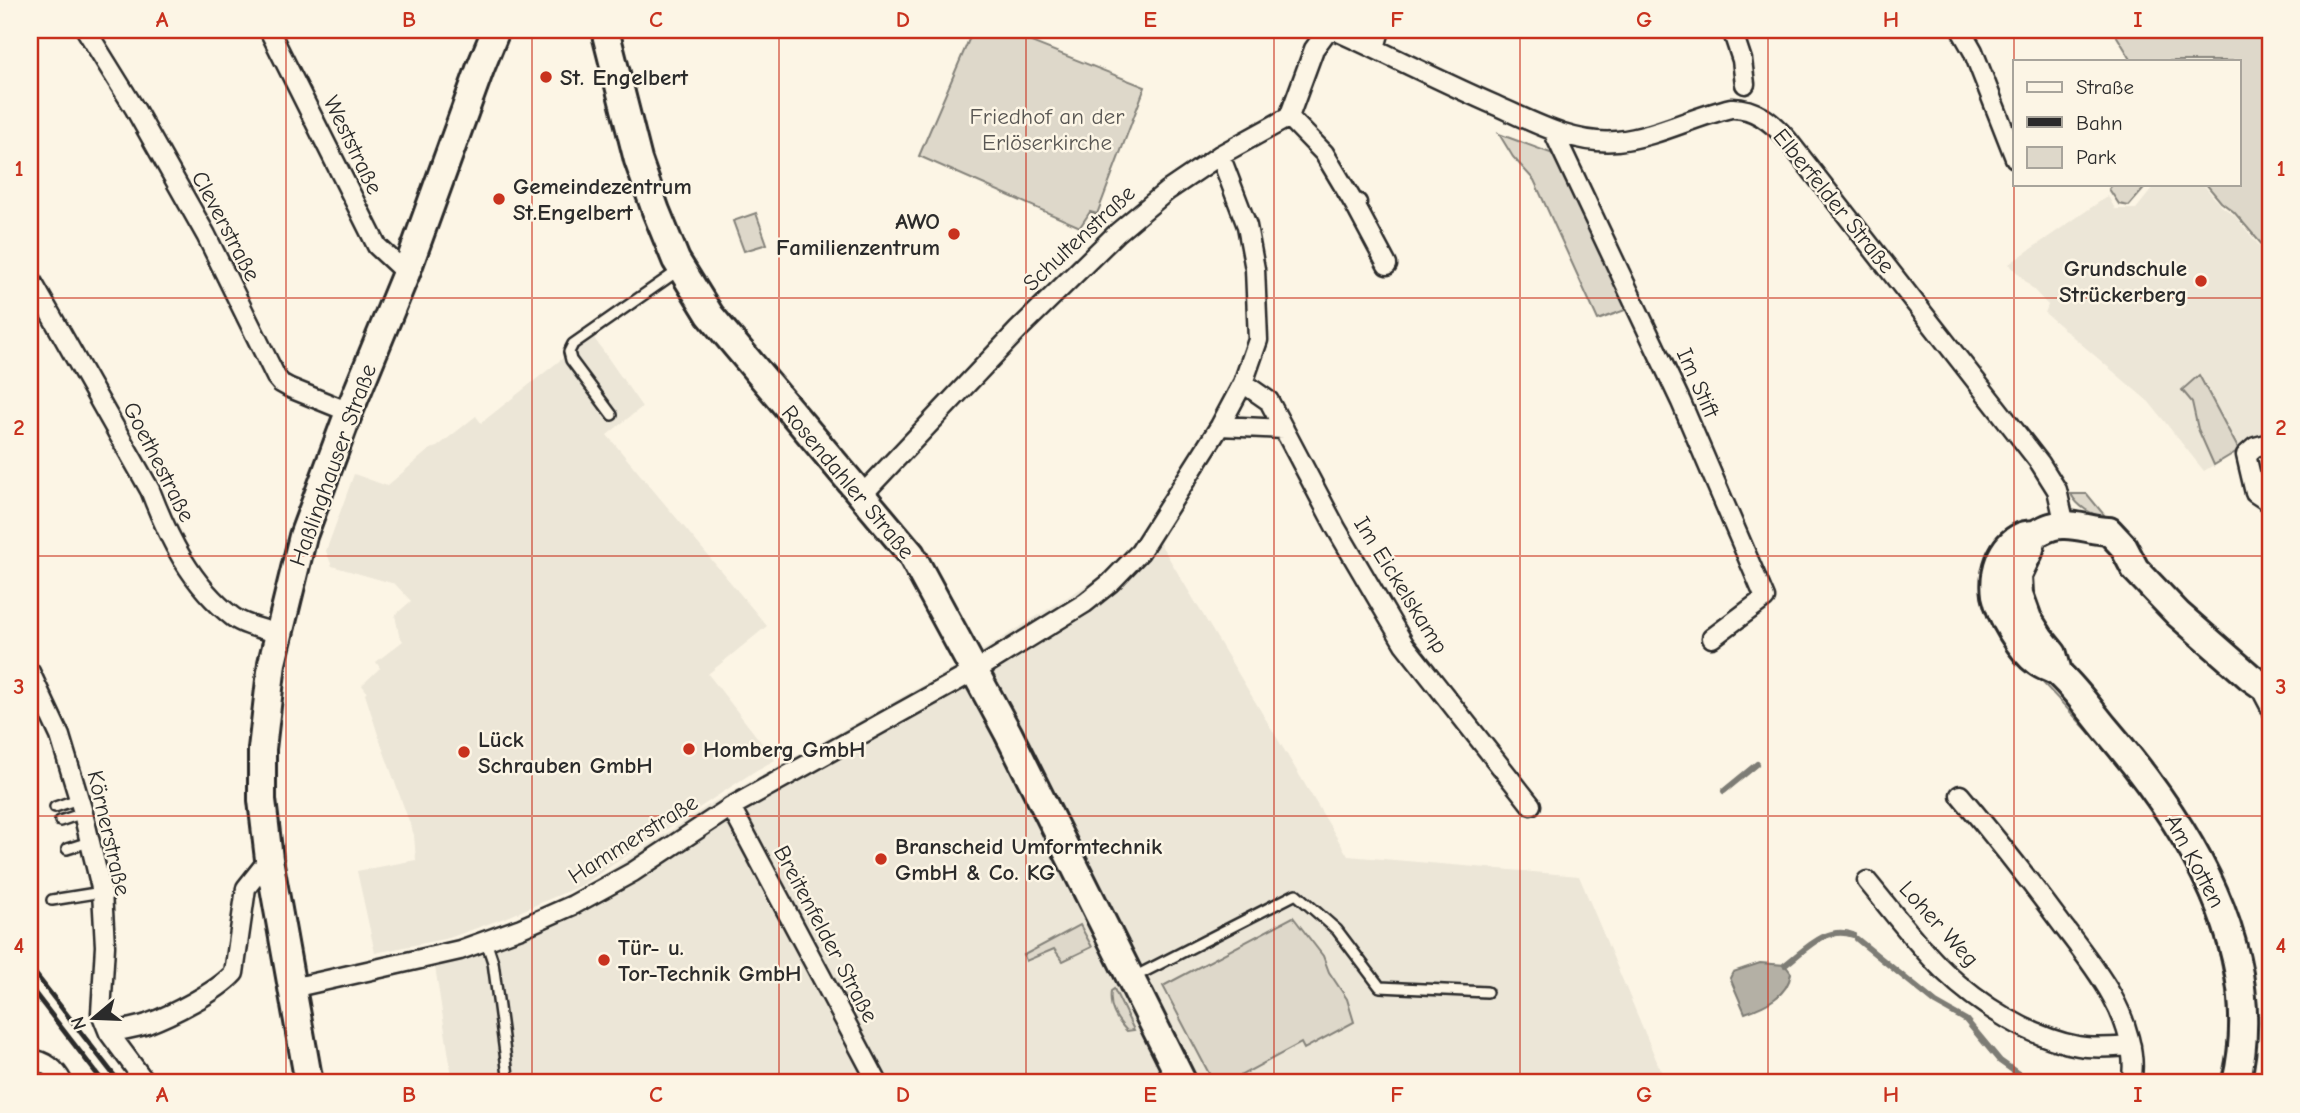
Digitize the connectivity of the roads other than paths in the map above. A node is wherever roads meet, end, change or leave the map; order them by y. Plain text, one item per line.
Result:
1 (86, 30) edge
2 (269, 30) edge
3 (496, 30) edge
4 (605, 30) edge
5 (1328, 30) edge
6 (1334, 30) edge
7 (1380, 30) edge
8 (1732, 30) edge
9 (1961, 30) edge
10 (1375, 48) junction
11 (1745, 84) dead end
12 (1289, 117) junction
13 (1553, 131) junction
14 (2013, 153) edge
15 (1220, 155) junction
16 (1387, 265) dead end
17 (682, 269) junction
18 (406, 273) junction
19 (30, 278) edge
20 (1243, 383) junction
21 (349, 412) junction
22 (612, 415) dead end
23 (1220, 426) junction
24 (1284, 429) junction
25 (2270, 443) edge
26 (861, 496) junction
27 (2270, 503) edge
28 (2065, 525) junction
29 (279, 634) junction
30 (1712, 638) dead end
31 (975, 671) junction
32 (32, 680) edge
33 (2265, 694) edge
34 (2270, 716) edge
35 (1960, 795) dead end
36 (1531, 805) dead end
37 (80, 806) junction
38 (55, 807) dead end
39 (731, 807) junction
40 (60, 821) dead end
41 (89, 842) junction
42 (67, 849) dead end
43 (268, 859) junction
44 (1867, 881) dead end
45 (102, 892) junction
46 (52, 901) dead end
47 (486, 941) junction
48 (1131, 979) junction
49 (292, 988) junction
50 (1486, 992) dead end
51 (109, 1033) junction
52 (2131, 1046) junction
53 (32, 1058) edge
54 (63, 1083) edge
55 (146, 1083) edge
56 (309, 1083) edge
57 (509, 1083) edge
58 (878, 1083) edge
59 (1183, 1083) edge
60 (2131, 1083) edge
61 (2236, 1083) edge

1 - 21 street, Cleverstraße
2 - 18 street, Weststraße
3 - 18 main road, Haßlinghauser Straße
4 - 17 main road, Rosendahler Straße
5 - 12 street
6 - 10 street, Elberfelder Straße
7 - 10 street
8 - 11 street
9 - 14 street
10 - 13 street, Elberfelder Straße
12 - 15 street, Schultenstraße
12 - 16 street
13 - 28 street, Elberfelder Straße
13 - 30 street, Im Stift
15 - 20 street
15 - 26 street, Schultenstraße
17 - 22 lane
17 - 26 main road, Rosendahler Straße
18 - 21 main road, Haßlinghauser Straße
19 - 29 street, Goethestraße
20 - 23 street
20 - 24 street, Im Eickelskamp
21 - 29 main road, Haßlinghauser Straße
23 - 24 street
23 - 31 street
24 - 36 street, Im Eickelskamp
25 - 27 street
26 - 31 main road, Rosendahler Straße
28 - 33 main road, Am Kotten
28 - 61 main road, Am Kotten
29 - 43 main road, Haßlinghauser Straße
31 - 39 street, Hammerstraße
31 - 48 main road, Rosendahler Straße
32 - 37 street, Körnerstraße
33 - 34 lane
35 - 52 street
37 - 38 lane
37 - 40 lane
37 - 41 street, Körnerstraße
39 - 47 street, Hammerstraße
39 - 58 street, Breitenfelder Straße
41 - 42 lane
41 - 45 street, Körnerstraße
43 - 49 main road, Haßlinghauser Straße
43 - 51 street
44 - 52 street, Loher Weg
45 - 46 lane
45 - 51 street, Körnerstraße
47 - 49 street, Hammerstraße
47 - 57 lane
48 - 50 lane
48 - 59 main road, Rosendahler Straße
49 - 56 main road, Haßlinghauser Straße
51 - 55 street, Körnerstraße
52 - 60 street
53 - 54 street

